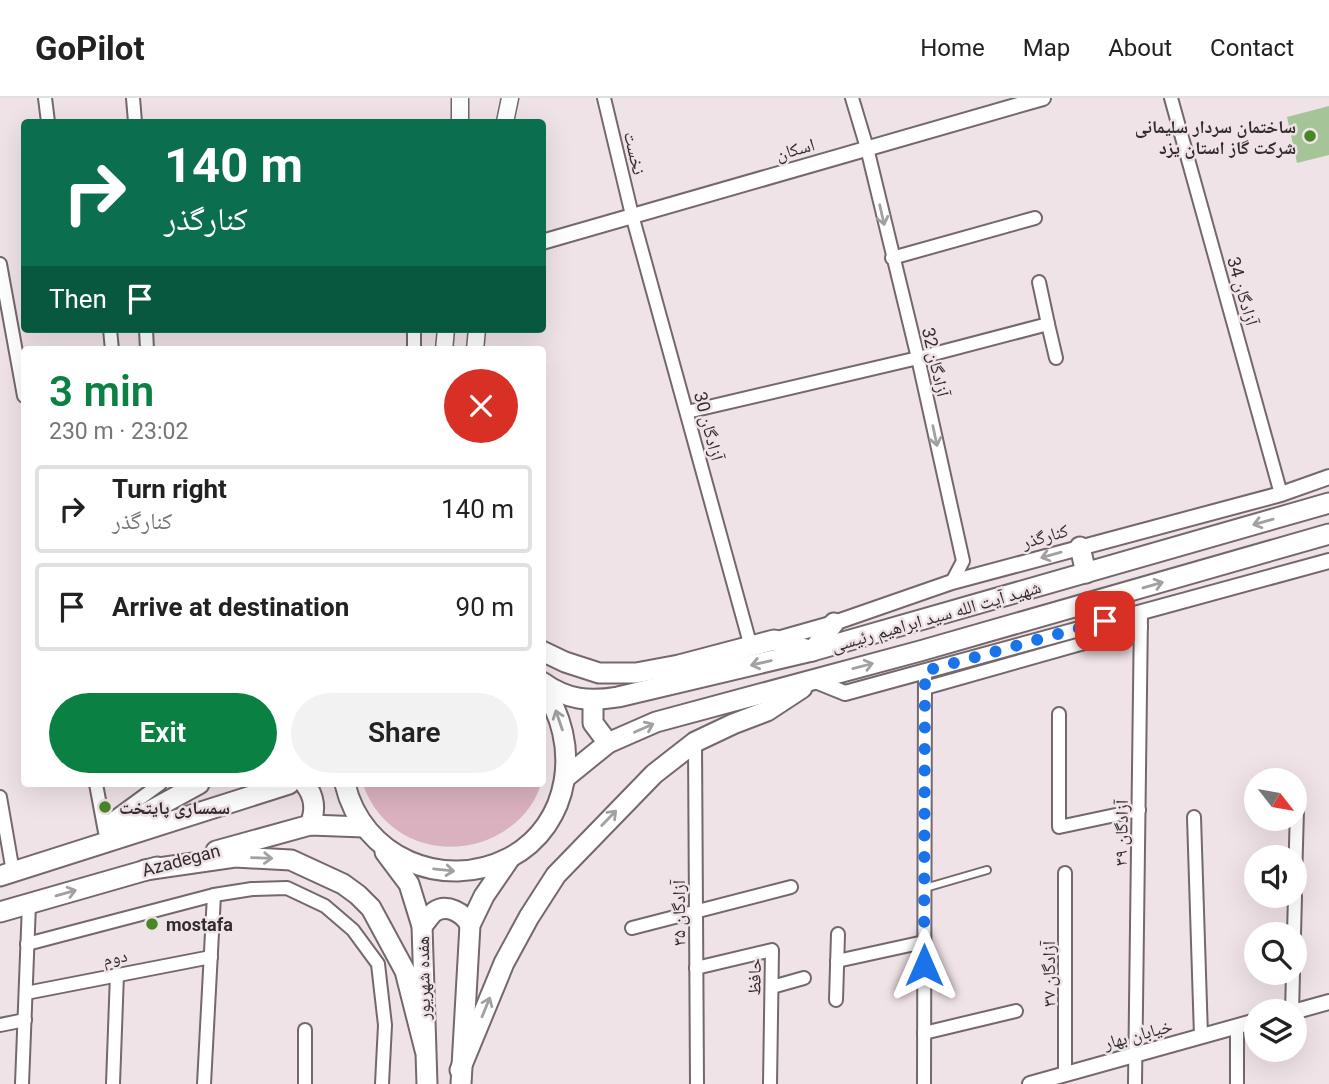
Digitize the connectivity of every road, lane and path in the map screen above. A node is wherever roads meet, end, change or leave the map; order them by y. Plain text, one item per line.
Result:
1 (45, 98) edge
2 (133, 98) edge
3 (510, 98) edge
4 (604, 98) edge
5 (852, 98) edge
6 (1043, 98) edge
7 (1171, 98) edge
8 (456, 100) edge
9 (1021, 101) edge
10 (48, 119) edge
11 (135, 119) edge
12 (459, 119) edge
13 (506, 119) edge
14 (867, 148) junction
15 (632, 215) junction
16 (1035, 218) dead end
17 (546, 233) edge
18 (558, 236) junction
19 (546, 240) edge
20 (892, 258) junction
21 (0, 264) edge
22 (1039, 282) dead end
23 (1048, 324) junction
24 (918, 358) junction
25 (1056, 358) dead end
26 (21, 380) edge
27 (687, 412) junction
28 (1329, 477) edge
29 (1281, 494) junction
30 (1329, 503) edge
31 (1329, 534) edge
32 (1080, 547) junction
33 (1329, 561) edge
34 (1086, 573) junction
35 (952, 582) junction
36 (1141, 620) junction
37 (834, 623) junction
38 (774, 640) junction
39 (751, 647) junction
40 (812, 651) junction
41 (546, 653) edge
42 (925, 671) junction
43 (813, 680) junction
44 (546, 687) edge
45 (925, 688) junction
46 (546, 692) edge
47 (593, 702) junction
48 (1059, 713) dead end
49 (695, 742) junction
50 (608, 743) junction
51 (566, 777) junction
52 (97, 787) edge
53 (157, 787) edge
54 (194, 787) edge
55 (278, 787) edge
56 (307, 787) edge
57 (346, 787) edge
58 (0, 797) edge
59 (1139, 810) junction
60 (1194, 817) dead end
61 (310, 825) junction
62 (364, 827) junction
63 (105, 833) junction
64 (378, 843) junction
65 (510, 858) junction
66 (145, 870) junction
67 (987, 870) dead end
68 (1065, 873) dead end
69 (6, 874) edge
70 (791, 887) dead end
71 (924, 888) junction
72 (214, 895) junction
73 (29, 904) junction
74 (696, 910) junction
75 (0, 912) edge
76 (470, 925) junction
77 (422, 926) junction
78 (632, 928) dead end
79 (838, 934) dead end
80 (924, 942) junction
81 (27, 944) junction
82 (211, 957) junction
83 (837, 961) junction
84 (696, 968) junction
85 (117, 974) junction
86 (804, 978) dead end
87 (772, 987) junction
88 (26, 993) junction
89 (836, 1000) dead end
90 (1329, 1002) edge
91 (1307, 1008) edge
92 (1016, 1011) dead end
93 (24, 1020) junction
94 (0, 1025) edge
95 (1244, 1025) edge
96 (1237, 1027) junction
97 (305, 1030) dead end
98 (924, 1033) junction
99 (1201, 1036) junction
100 (425, 1049) junction
101 (1135, 1055) junction
102 (1066, 1074) junction
103 (460, 1077) edge
104 (22, 1084) edge
105 (113, 1084) edge
106 (204, 1084) edge
107 (305, 1084) edge
108 (382, 1084) edge
109 (427, 1084) edge
110 (697, 1084) edge
111 (770, 1084) edge
112 (923, 1084) edge
113 (1030, 1084) edge
114 (1135, 1084) edge
115 (1237, 1084) edge

1 - 10 street
2 - 11 street
3 - 13 main road
4 - 15 street, نخست
5 - 14 street, آزادگان 32
6 - 9 street, اسکان
7 - 29 street, آزادگان 34
8 - 12 main road
9 - 14 street, اسکان
14 - 15 street, اسکان
14 -> 20 street, آزادگان 32
15 - 18 street, اسکان
15 - 27 street, آزادگان 30
16 - 20 street
17 - 18 street
18 - 19 street, اسکان
20 - 24 street, آزادگان 32
21 - 26 street
22 - 23 street
23 - 24 street
23 - 25 street
24 - 27 street
24 -> 35 street, آزادگان 32
27 - 39 street, آزادگان 30
28 - 29 street, کنارگذر
29 - 32 street, کنارگذر
30 -> 34 main road, شهید آیت الله سید ابراهیم رئیسی
43 -> 31 main road, شهید آیت الله سید ابراهیم رئیسی
32 - 34 main road
32 -> 35 street, کنارگذر
33 - 36 street
34 - 40 main road, شهید آیت الله سید ابراهیم رئیسی
35 - 37 street, کنارگذر
36 - 42 street
36 - 45 street
36 - 59 street, آزادگان ۳۹
37 - 38 street, کنارگذر
37 - 40 main road
38 - 39 main road
38 - 40 main road
39 - 41 main road
40 -> 47 main road, شهید آیت الله سید ابراهیم رئیسی
42 - 43 street
42 - 45 street
43 - 49 main road
50 -> 43 main road, شهید آیت الله سید ابراهیم رئیسی
44 - 47 main road, شهید آیت الله سید ابراهیم رئیسی
45 - 71 street
51 -> 46 main road
47 - 50 main road
48 - 59 street
49 - 74 street, آزادگان ۳۵
103 -> 49 main road
50 - 51 main road, شهید آیت الله سید ابراهیم رئیسی
51 - 65 main road
52 - 63 street
53 - 63 street
54 - 63 main road
55 - 63 main road
56 - 61 main road
57 - 62 main road
58 - 69 street
59 - 101 street, آزادگان ۳۹
60 - 99 street
61 - 62 main road, Azadegan
61 - 66 main road, Azadegan
62 - 64 main road
63 - 69 main road
64 -> 65 main road
64 - 77 main road, هفده شهریور
65 - 76 main road
73 -> 66 main road, Azadegan
66 -> 100 main road
67 - 71 lane
68 - 102 street, آزادگان ۳۷
70 - 74 street
71 - 80 street
72 - 81 street
72 - 82 street
72 - 108 street
73 - 75 main road, Azadegan
73 - 81 street
74 - 78 street
74 - 84 street, آزادگان ۳۵
76 - 77 main road
76 - 103 main road
77 - 100 main road, هفده شهریور
79 - 83 street
80 - 83 street
80 - 98 street
81 - 88 street
82 - 85 street, دوم
82 - 106 street
83 - 89 street
84 - 87 street, حافظ
84 - 110 street, آزادگان ۳۵
85 - 88 street, دوم
85 - 105 street
86 - 87 street
87 - 111 street, حافظ
88 - 93 street
90 - 91 street
92 - 98 street
93 - 94 street
93 - 104 street
95 - 96 street, خیابان بهار
96 - 99 street, خیابان بهار
96 - 115 street
97 - 107 street
98 - 112 street
99 - 101 street, خیابان بهار
100 - 109 main road, هفده شهریور
101 - 102 street, خیابان بهار
101 - 114 street, آزادگان ۳۹
102 - 113 street, خیابان بهار

